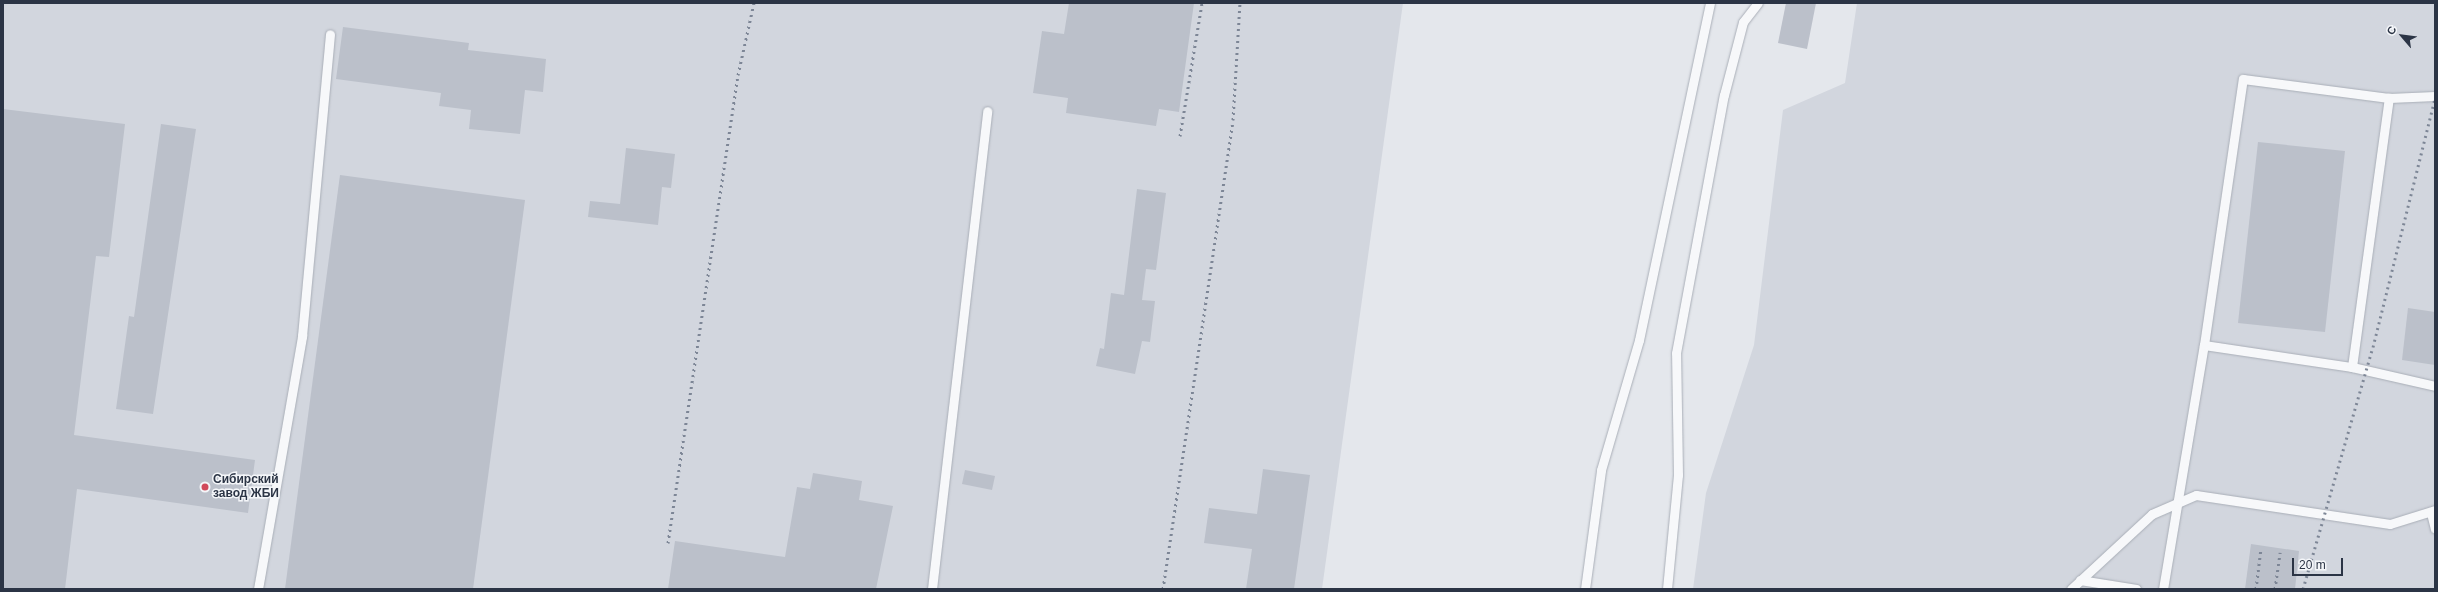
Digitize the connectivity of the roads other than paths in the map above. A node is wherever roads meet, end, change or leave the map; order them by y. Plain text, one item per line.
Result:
1 (1710, 3) edge
2 (1758, 3) edge
3 (330, 34) dead end
4 (2435, 96) edge
5 (2389, 98) junction
6 (987, 111) dead end
7 (2204, 345) junction
8 (2352, 367) junction
9 (2435, 386) edge
10 (2180, 502) junction
11 (2433, 511) edge
12 (2435, 529) edge
13 (2080, 580) junction
14 (258, 589) edge
15 (932, 589) edge
16 (1585, 589) edge
17 (1667, 589) edge
18 (2071, 589) edge
19 (2136, 589) edge
20 (2164, 589) edge

1 - 16 lane
2 - 17 lane
3 - 14 lane
4 - 5 lane
5 - 7 lane
5 - 8 lane
6 - 15 lane
7 - 8 lane
7 - 10 lane
8 - 9 lane
10 - 11 lane
10 - 13 lane
10 - 20 lane
11 - 12 lane
13 - 18 lane
13 - 19 lane

